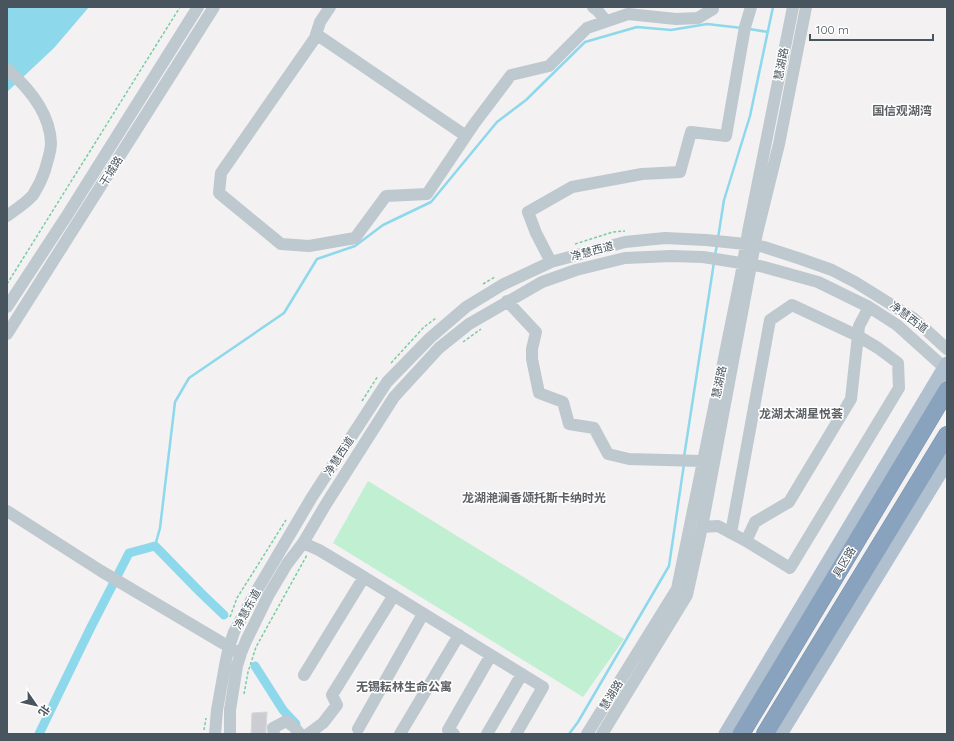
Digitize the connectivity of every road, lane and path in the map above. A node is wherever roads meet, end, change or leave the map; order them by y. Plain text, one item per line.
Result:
1 (180, 7) edge
2 (198, 7) edge
3 (214, 7) edge
4 (330, 7) edge
5 (593, 7) edge
6 (713, 7) edge
7 (751, 7) edge
8 (793, 7) edge
9 (806, 7) edge
10 (606, 21) junction
11 (316, 34) junction
12 (7, 69) edge
13 (466, 136) junction
14 (7, 216) edge
15 (750, 245) junction
16 (551, 262) junction
17 (747, 263) junction
18 (7, 284) edge
19 (507, 301) junction
20 (7, 307) edge
21 (870, 308) junction
22 (483, 328) dead end
23 (7, 334) edge
24 (858, 336) junction
25 (460, 345) dead end
26 (947, 349) edge
27 (946, 367) edge
28 (947, 390) edge
29 (947, 435) edge
30 (702, 461) junction
31 (947, 461) edge
32 (312, 497) joint
33 (326, 504) joint
34 (7, 511) edge
35 (702, 527) junction
36 (731, 533) junction
37 (746, 541) junction
38 (307, 545) junction
39 (871, 562) junction
40 (364, 577) junction
41 (867, 592) junction
42 (394, 596) junction
43 (423, 614) junction
44 (459, 635) junction
45 (229, 647) junction
46 (241, 653) junction
47 (491, 655) junction
48 (522, 674) junction
49 (304, 675) dead end
50 (242, 700) dead end
51 (358, 729) dead end
52 (310, 732) edge
53 (215, 734) edge
54 (230, 734) edge
55 (274, 734) edge
56 (300, 734) edge
57 (400, 734) edge
58 (454, 734) edge
59 (487, 734) edge
60 (516, 734) edge
61 (587, 734) edge
62 (602, 734) edge
63 (726, 734) edge
64 (741, 734) edge
65 (765, 734) edge
66 (780, 734) edge

1 - 18 path
2 - 20 street, 干城路
3 - 23 street, 干城路
4 - 11 street
5 - 10 street
6 - 10 street
7 - 16 street
8 - 15 street, 慧湖路
9 - 15 street, 慧湖路
10 - 13 street
11 - 13 street
11 - 13 street
12 - 14 street
15 - 16 street, 净慧西道
15 - 17 street, 慧湖路
15 - 26 street, 净慧西道
16 - 32 street, 净慧西道
17 - 19 street, 净慧西道
17 - 21 street, 净慧西道
17 - 30 street, 慧湖路
17 - 35 street, 慧湖路
19 - 30 street
19 - 33 street, 净慧西道
21 - 24 street
21 - 27 street, 净慧西道
22 - 25 path
24 - 36 street
24 - 37 street
24 - 37 street
27 - 63 main road
28 - 64 highway, 具区路
29 - 39 highway, 具区路
30 - 61 street, 慧湖路
31 - 41 main road
32 - 45 street, 净慧东道
33 - 38 street, 净慧东道
34 - 45 street
35 - 36 street
35 - 62 street, 慧湖路
36 - 37 street
38 - 40 street
38 - 46 street, 净慧东道
38 - 50 path
39 - 41 main road
39 - 65 highway, 具区路
40 - 42 street
40 - 49 street
41 - 66 main road
42 - 43 street
42 - 52 street
43 - 44 street
43 - 51 street
44 - 47 street
44 - 57 street
45 - 46 street
45 - 53 street, 净慧东道
46 - 54 street, 净慧东道
47 - 48 street
47 - 58 street
48 - 59 street
48 - 60 street
55 - 56 street

